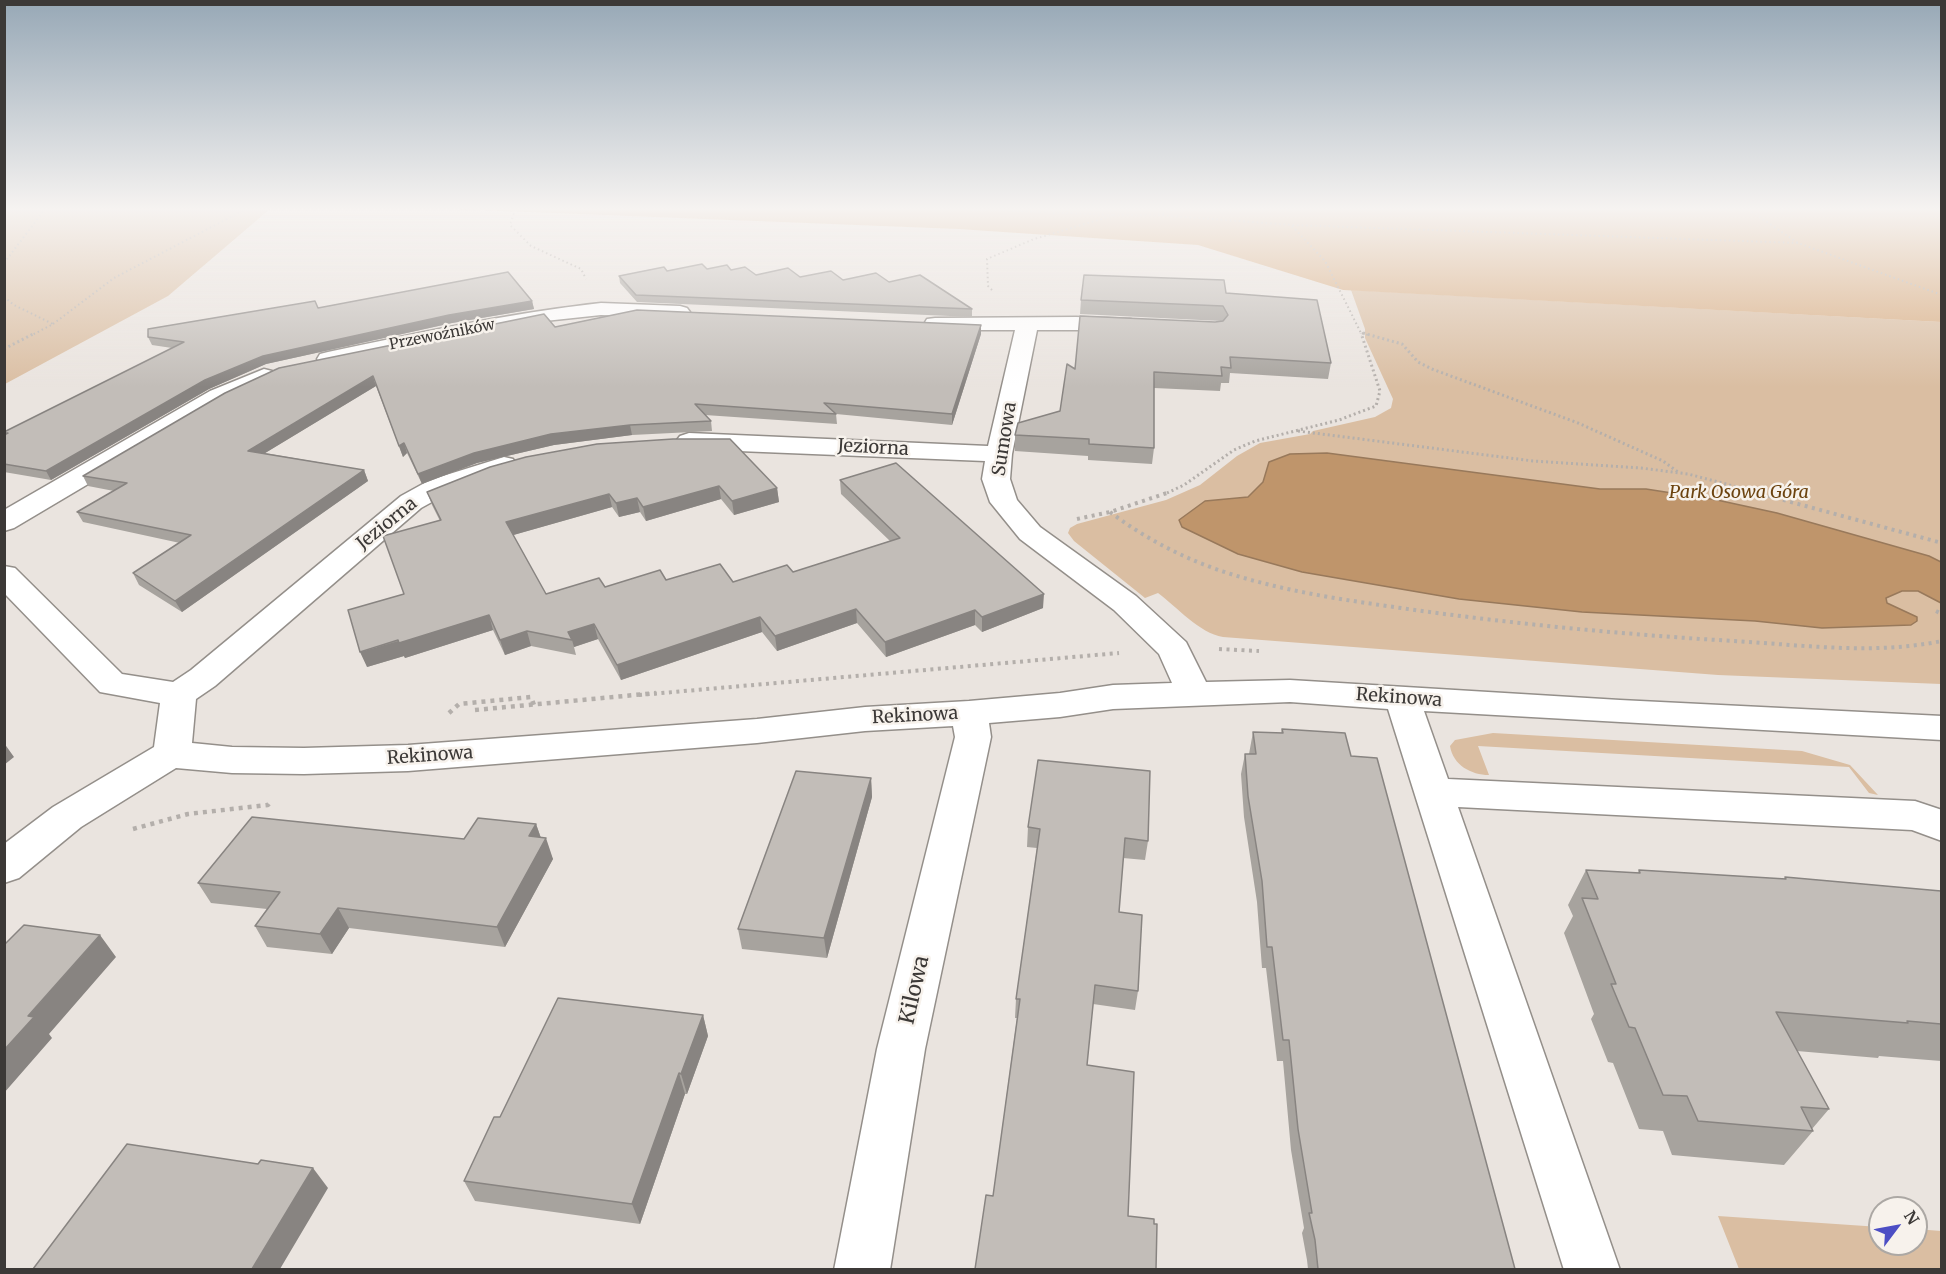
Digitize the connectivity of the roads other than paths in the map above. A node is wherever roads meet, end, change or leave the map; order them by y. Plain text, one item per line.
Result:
1 (706, 314) edge
2 (916, 323) edge
3 (1027, 325) junction
4 (1144, 325) edge
5 (662, 442) edge
6 (999, 454) junction
7 (527, 459) edge
8 (4, 522) edge
9 (4, 575) edge
10 (1194, 693) junction
11 (179, 694) junction
12 (1402, 698) junction
13 (969, 714) junction
14 (1941, 728) edge
15 (170, 754) junction
16 (1433, 792) junction
17 (1941, 826) edge
18 (4, 867) edge
19 (862, 1269) edge
20 (1592, 1269) edge

1 - 8 street, Przewoźników
2 - 3 street
3 - 4 street
3 - 6 street, Sumowa
5 - 6 street, Jeziorna
6 - 10 street, Sumowa
7 - 11 street, Jeziorna
9 - 11 street
10 - 12 street, Rekinowa
10 - 13 street, Rekinowa
11 - 15 street
12 - 14 street, Rekinowa
12 - 16 street
13 - 15 street, Rekinowa
13 - 19 street, Kilowa
15 - 18 street
16 - 17 street
16 - 20 street

